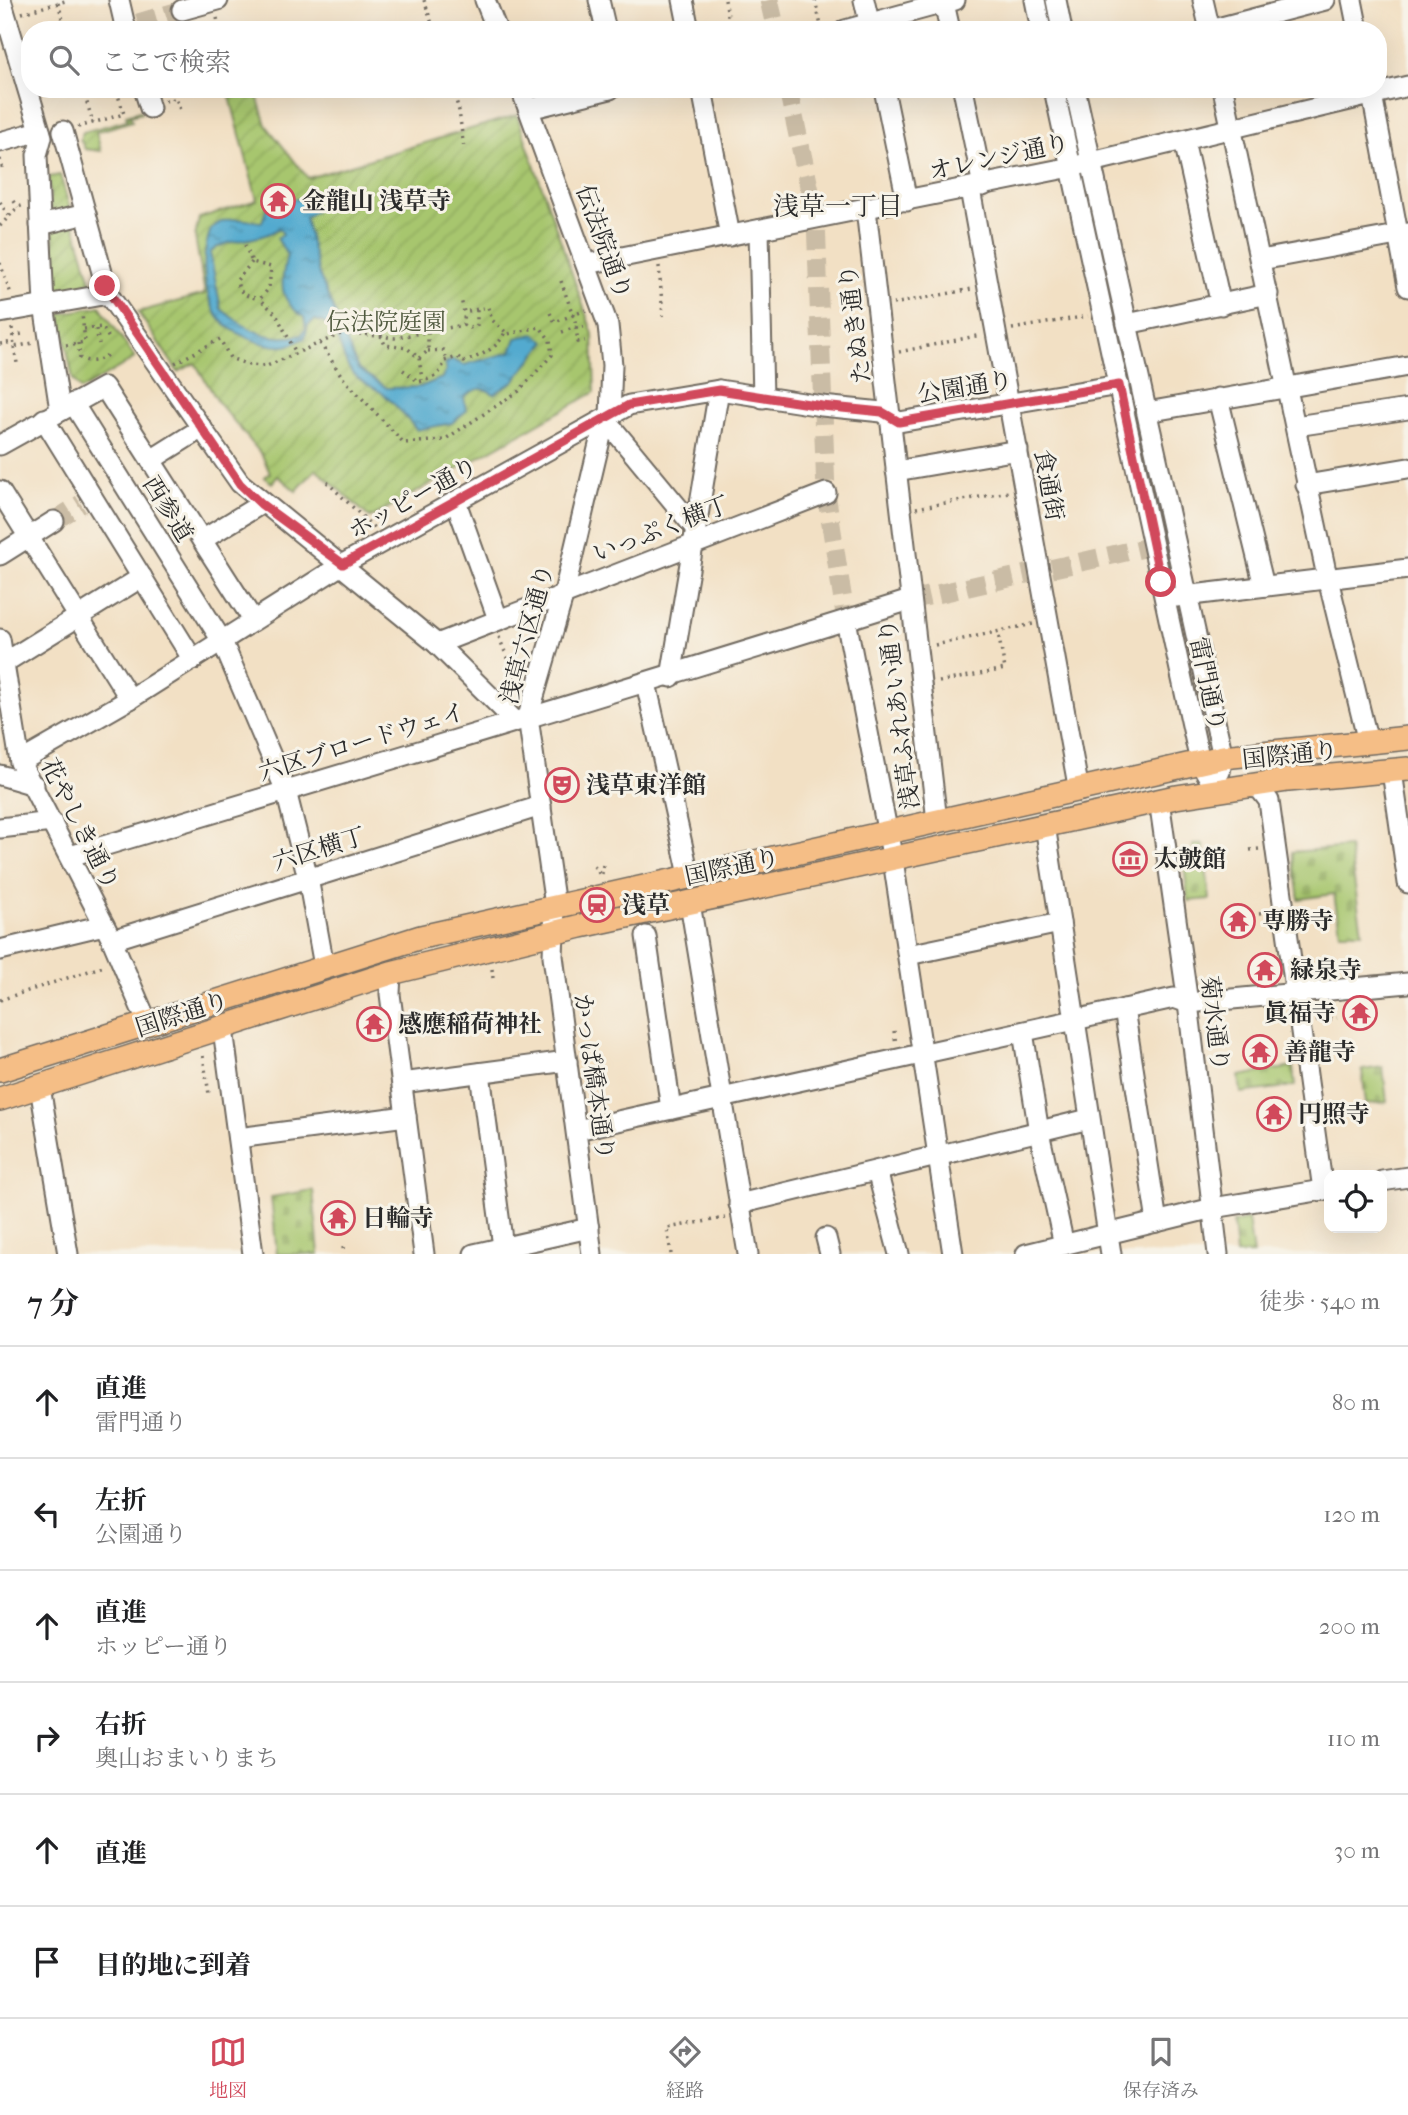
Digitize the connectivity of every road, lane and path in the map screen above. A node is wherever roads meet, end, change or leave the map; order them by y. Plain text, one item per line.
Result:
1 (39, 0) edge
2 (69, 0) edge
3 (118, 0) edge
4 (218, 0) edge
5 (424, 0) edge
6 (485, 0) edge
7 (599, 0) edge
8 (683, 0) edge
9 (725, 0) edge
10 (815, 0) edge
11 (864, 0) edge
12 (1035, 0) edge
13 (1056, 0) edge
14 (1203, 0) edge
15 (1325, 0) edge
16 (1352, 0) edge
17 (949, 1) edge
18 (58, 3) junction
19 (42, 8) junction
20 (4, 9) edge
21 (182, 10) tunnel mouth
22 (63, 21) edge
23 (124, 21) edge
24 (431, 21) edge
25 (493, 21) edge
26 (604, 21) edge
27 (687, 21) edge
28 (729, 21) edge
29 (820, 21) edge
30 (869, 21) edge
31 (886, 21) edge
32 (950, 21) edge
33 (1039, 21) edge
34 (1060, 21) edge
35 (1208, 21) edge
36 (1244, 21) edge
37 (1356, 21) edge
38 (20, 55) edge
39 (1408, 86) edge
40 (1387, 90) edge
41 (31, 98) edge
42 (86, 98) edge
43 (120, 98) edge
44 (455, 98) edge
45 (525, 98) edge
46 (574, 98) edge
47 (704, 98) edge
48 (886, 98) edge
49 (963, 98) edge
50 (1056, 98) edge
51 (1077, 98) edge
52 (1225, 98) edge
53 (1349, 98) edge
54 (1373, 98) edge
55 (529, 109) junction
56 (93, 123) junction
57 (1232, 129) junction
58 (40, 131) junction
59 (63, 131) joint
60 (1184, 141) junction
61 (0, 142) edge
62 (464, 149) dead end
63 (0, 159) edge
64 (1092, 163) junction
65 (1071, 167) junction
66 (3, 170) dead end
67 (977, 187) junction
68 (14, 201) dead end
69 (907, 201) junction
70 (0, 202) edge
71 (39, 203) junction
72 (18, 207) junction
73 (866, 209) junction
74 (86, 214) junction
75 (8, 219) junction
76 (40, 225) junction
77 (1, 226) edge
78 (10, 226) dead end
79 (759, 230) junction
80 (1403, 233) edge
81 (730, 236) junction
82 (245, 245) dead end
83 (1261, 260) junction
84 (252, 262) junction
85 (0, 263) edge
86 (587, 264) junction
87 (659, 265) dead end
88 (7, 280) junction
89 (561, 281) dead end
90 (1, 282) edge
91 (989, 286) junction
92 (1408, 287) edge
93 (108, 294) junction
94 (1268, 294) junction
95 (572, 295) dead end
96 (567, 297) junction
97 (260, 299) junction
98 (461, 299) dead end
99 (44, 305) junction
100 (1221, 305) junction
101 (601, 306) junction
102 (877, 307) junction
103 (477, 309) junction
104 (82, 310) dead end
105 (8, 311) edge
106 (466, 312) junction
107 (550, 313) dead end
108 (573, 315) junction
109 (663, 316) dead end
110 (1127, 324) junction
111 (463, 325) junction
112 (576, 327) junction
113 (584, 327) dead end
114 (96, 328) junction
115 (84, 329) junction
116 (428, 331) junction
117 (505, 331) junction
118 (562, 332) dead end
119 (22, 334) dead end
120 (380, 335) junction
121 (13, 336) junction
122 (110, 340) dead end
123 (585, 341) dead end
124 (56, 343) junction
125 (320, 343) junction
126 (0, 344) edge
127 (14, 344) junction
128 (78, 344) junction
129 (99, 344) dead end
130 (295, 351) junction
131 (428, 351) junction
132 (110, 353) dead end
133 (419, 358) junction
134 (447, 360) junction
135 (17, 363) dead end
136 (1408, 366) edge
137 (161, 370) junction
138 (403, 370) dead end
139 (423, 381) junction
140 (1119, 385) junction
141 (1287, 386) junction
142 (719, 390) junction
143 (1218, 397) junction
144 (763, 398) junction
145 (1009, 404) junction
146 (822, 406) joint
147 (1408, 409) edge
148 (59, 411) junction
149 (1147, 412) junction
150 (890, 416) junction
151 (608, 417) junction
152 (1296, 426) junction
153 (202, 428) junction
154 (0, 445) edge
155 (1018, 450) junction
156 (150, 460) junction
157 (1408, 468) edge
158 (896, 471) junction
159 (327, 482) dead end
160 (1307, 485) junction
161 (1025, 489) junction
162 (0, 491) edge
163 (826, 493) dead end
164 (456, 502) junction
165 (261, 504) junction
166 (900, 511) junction
167 (54, 521) tunnel mouth
168 (694, 535) junction
169 (28, 537) junction
170 (202, 540) junction
171 (383, 542) junction
172 (0, 555) edge
173 (343, 564) junction
174 (1408, 569) edge
175 (142, 577) junction
176 (1327, 578) junction
177 (1264, 586) junction
178 (564, 593) junction
179 (1186, 595) junction
180 (1165, 599) junction
181 (910, 600) junction
182 (78, 616) junction
183 (253, 620) junction
184 (496, 620) junction
185 (846, 620) junction
186 (1048, 621) junction
187 (997, 632) junction
188 (0, 639) edge
189 (222, 642) junction
190 (436, 644) junction
191 (915, 649) junction
192 (193, 660) junction
193 (4, 663) junction
194 (671, 677) junction
195 (646, 683) junction
196 (920, 686) junction
197 (130, 699) junction
198 (525, 714) junction
199 (1408, 738) edge
200 (1368, 742) junction
201 (1212, 760) junction
202 (20, 762) junction
203 (1400, 770) edge
204 (0, 775) edge
205 (34, 785) junction
206 (1216, 790) junction
207 (286, 791) junction
208 (1079, 791) junction
209 (1159, 800) junction
210 (541, 806) junction
211 (937, 821) junction
212 (52, 822) junction
213 (1045, 825) junction
214 (0, 828) edge
215 (886, 832) junction
216 (1261, 849) dead end
217 (1250, 850) dead end
218 (69, 856) junction
219 (893, 860) junction
220 (603, 864) dead end
221 (594, 866) dead end
222 (689, 875) junction
223 (308, 878) junction
224 (1408, 883) edge
225 (690, 903) junction
226 (555, 906) junction
227 (1060, 923) junction
228 (108, 932) junction
229 (556, 932) junction
230 (646, 936) dead end
231 (0, 950) edge
232 (908, 955) junction
233 (121, 961) junction
234 (324, 966) junction
235 (492, 969) dead end
236 (391, 973) junction
237 (493, 978) dead end
238 (1408, 983) edge
239 (1296, 995) junction
240 (0, 1000) edge
241 (1188, 1003) junction
242 (1124, 1009) junction
243 (1075, 1020) junction
244 (147, 1022) junction
245 (223, 1029) junction
246 (1023, 1032) junction
247 (923, 1055) junction
248 (204, 1056) dead end
249 (567, 1061) junction
250 (0, 1070) edge
251 (480, 1073) junction
252 (402, 1083) junction
253 (40, 1087) junction
254 (209, 1094) dead end
255 (723, 1098) junction
256 (0, 1100) edge
257 (671, 1109) junction
258 (406, 1116) junction
259 (1090, 1119) junction
260 (577, 1130) junction
261 (1039, 1132) junction
262 (238, 1138) junction
263 (939, 1156) junction
264 (877, 1171) junction
265 (1324, 1176) edge
266 (1408, 1177) edge
267 (1387, 1180) edge
268 (1324, 1189) edge
269 (1213, 1208) junction
270 (740, 1210) junction
271 (1157, 1222) junction
272 (589, 1228) junction
273 (1110, 1244) edge
274 (1064, 1245) junction
275 (343, 1247) dead end
276 (503, 1247) junction
277 (68, 1254) edge
278 (253, 1254) edge
279 (344, 1254) edge
280 (424, 1254) edge
281 (474, 1254) edge
282 (592, 1254) edge
283 (671, 1254) edge
284 (748, 1254) edge
285 (898, 1254) edge
286 (953, 1254) edge
287 (1026, 1254) edge
288 (1218, 1254) edge

1 - 19 path
2 - 18 path
3 - 23 street
4 - 21 street
5 - 24 path
6 - 25 street
7 - 26 street
8 - 27 street
9 - 28 path
10 - 29 path
11 - 30 street
12 - 33 street
13 - 34 street
14 - 35 street
15 - 36 street
16 - 37 street
17 - 31 street
17 - 32 street
18 - 19 path
18 - 22 path
19 - 20 path
20 - 38 street
39 - 40 street, オレンジ通り
41 - 58 street
42 - 56 path
43 - 56 path
44 - 62 path
45 - 55 street, 伝法院通り
46 - 55 street
47 - 81 street
48 - 69 street
49 - 67 street, 食通街
50 - 65 street, 雷門通り
51 - 64 street, 雷門通り
52 - 57 street
53 - 57 street, オレンジ通り
54 - 80 street
55 - 86 street, 伝法院通り
56 - 59 path
57 - 60 street, オレンジ通り
57 - 83 street
58 - 61 street
58 - 71 street
59 - 74 street
60 - 64 street, オレンジ通り
60 - 100 street
63 - 66 path
64 - 65 street, オレンジ通り
64 - 110 street, 雷門通り
65 - 67 street, オレンジ通り
65 - 140 street, 雷門通り
67 - 69 street, オレンジ通り
67 - 91 street, 食通街
68 - 72 path
69 - 73 street, オレンジ通り
70 - 75 path
71 - 72 path
71 - 76 street
72 - 75 path
73 - 79 street, オレンジ通り
73 - 102 street, たぬき通り
74 - 76 street
74 - 93 street
75 - 77 path
75 - 78 path
76 - 99 street
79 - 81 street, オレンジ通り
79 - 144 street
80 - 83 street
80 - 92 street
81 - 86 street, オレンジ通り
82 - 84 path
83 - 94 street
84 - 97 path
84 - 97 path
85 - 88 path
86 - 101 street, 伝法院通り
87 - 109 path
88 - 90 path
88 - 105 path
89 - 96 path
91 - 102 path
91 - 145 street, 食通街
93 - 99 street
93 - 137 street
94 - 100 street
94 - 141 street
95 - 96 path
96 - 108 path
97 - 130 path
98 - 106 path
99 - 105 street
99 - 124 street
100 - 110 street
101 - 108 path
101 - 151 street, 伝法院通り
102 - 150 street, たぬき通り
103 - 106 path
103 - 111 path
103 - 117 path
104 - 115 path
105 - 121 path
106 - 111 path
107 - 108 path
108 - 112 path
110 - 149 street, 雷門通り
111 - 116 path
112 - 113 path
112 - 118 path
112 - 123 path
114 - 115 path
114 - 122 path
114 - 129 path
115 - 128 path
116 - 120 path
116 - 131 path
117 - 125 path
117 - 134 path
119 - 121 path
120 - 125 path
120 - 133 path
121 - 127 path
124 - 127 path
124 - 128 path
124 - 148 street
125 - 130 path
126 - 127 path
127 - 135 path
128 - 132 path
130 - 137 path
131 - 133 path
131 - 134 path
133 - 139 path
134 - 139 path
136 - 141 street
137 - 153 street
138 - 139 path
140 - 145 street, 公園通り
140 - 180 street, 雷門通り
141 - 143 street
141 - 152 street
142 - 144 street, ホッピー通り
142 - 151 street, ホッピー通り
142 - 168 street
143 - 149 street
143 - 177 street
144 - 146 street, ホッピー通り
145 - 150 street, 公園通り
145 - 155 street, 食通街
146 - 150 street, 公園通り
147 - 152 street
148 - 154 street
148 - 156 street
148 - 175 street
148 - 189 street, 西参道
149 - 179 street, 雷門通り
150 - 158 street, たぬき通り
151 - 164 street, ホッピー通り
151 - 168 street
151 - 178 street, 浅草六区通り
152 - 160 street
153 - 156 street
153 - 165 street
155 - 158 street
155 - 161 street, 食通街
156 - 170 street
157 - 160 street
158 - 166 street, たぬき通り
159 - 171 path
160 - 176 street
161 - 166 path
161 - 186 street, 食通街
162 - 169 street
163 - 168 street, いっぷく横丁
164 - 171 street, ホッピー通り
164 - 184 street
165 - 170 street
165 - 173 street
166 - 181 street, たぬき通り
167 - 169 street
168 - 178 street, いっぷく横丁
168 - 194 street
169 - 172 street
169 - 182 street
170 - 183 street
171 - 173 street, ホッピー通り
173 - 183 street, ホッピー通り
173 - 190 street
174 - 176 street
175 - 182 street
175 - 192 street
176 - 177 street
176 - 200 street
177 - 179 street
178 - 184 street, いっぷく横丁
178 - 198 street, 浅草六区通り
179 - 180 street
179 - 201 street, 雷門通り
180 - 201 street, 雷門通り
181 - 185 street, 六区ブロードウェイ
181 - 191 street, 浅草ふれあい通り
182 - 193 street
182 - 197 street
183 - 189 street, ホッピー通り
184 - 190 street, いっぷく横丁
184 - 198 path
185 - 194 street, 六区ブロードウェイ
185 - 215 street
186 - 187 path
186 - 208 street, 食通街
187 - 191 path
187 - 196 path
188 - 193 street, 花やしき通り
189 - 192 street, ホッピー通り
189 - 207 street, 西参道
190 - 198 street
191 - 196 street, 浅草ふれあい通り
192 - 197 street, ホッピー通り
193 - 202 street, 花やしき通り
194 - 195 street, 六区ブロードウェイ
195 - 198 street, 六区ブロードウェイ
195 - 222 street
196 - 211 street, 浅草ふれあい通り
197 - 202 street, ホッピー通り
198 - 207 street, 六区ブロードウェイ
198 - 210 street, 浅草六区通り
199 - 200 main road, 国際通り
200 - 201 main road, 国際通り
201 - 206 street, 雷門通り
201 - 208 main road, 国際通り
202 - 205 street, 花やしき通り
203 - 206 main road, 国際通り
203 - 224 street
204 - 205 street
205 - 212 street, 花やしき通り
206 - 209 main road, 国際通り
206 - 239 street
207 - 218 street, 六区ブロードウェイ
207 - 223 street, 西参道
208 - 211 main road, 国際通り
209 - 213 main road, 国際通り
209 - 241 street, 菊水通り
210 - 223 street, 六区横丁
210 - 226 street, 浅草六区通り
211 - 215 main road, 国際通り
212 - 214 street
212 - 218 street, 花やしき通り
213 - 219 main road, 国際通り
213 - 227 street
215 - 219 street
215 - 222 main road, 国際通り
216 - 217 path
218 - 228 street, 花やしき通り
219 - 225 main road, 国際通り
219 - 232 street
220 - 221 path
222 - 226 main road, 国際通り
223 - 228 street, 六区横丁
223 - 234 street, 西参道
225 - 229 main road, 国際通り
225 - 255 street
226 - 229 street, かっぱ橋本通り
226 - 234 main road, 国際通り
227 - 232 street
227 - 243 street
228 - 231 street, 六区横丁
228 - 233 street, 花やしき通り
229 - 236 main road, 国際通り
229 - 249 street, かっぱ橋本通り
230 - 257 street
232 - 247 street
233 - 240 path
233 - 244 street, 花やしき通り
234 - 244 main road, 国際通り
235 - 237 path
236 - 245 main road, 国際通り
236 - 252 street
238 - 239 street
239 - 241 street
239 - 265 street
241 - 242 street
241 - 269 street, 菊水通り
242 - 243 street
242 - 271 street
243 - 246 street
243 - 259 street
244 - 250 main road, 国際通り
245 - 253 main road, 国際通り
245 - 262 street
246 - 247 street
246 - 261 street
247 - 255 street
247 - 263 street
248 - 254 path
249 - 251 street
249 - 260 street, かっぱ橋本通り
251 - 252 street
251 - 276 street
252 - 258 street
253 - 256 main road, 国際通り
253 - 277 street
255 - 257 street
255 - 270 street
257 - 260 street
258 - 262 street
258 - 280 street
259 - 261 street
259 - 273 street
260 - 272 street, かっぱ橋本通り
261 - 263 street
261 - 274 street
262 - 278 street
263 - 264 street
263 - 286 street
264 - 270 street
264 - 285 street
266 - 267 street
268 - 269 street
269 - 271 street
269 - 288 street, 菊水通り
270 - 283 path
270 - 284 street
271 - 273 street
272 - 276 street
272 - 282 street, かっぱ橋本通り
273 - 274 street
274 - 287 street
275 - 279 path
276 - 281 street

